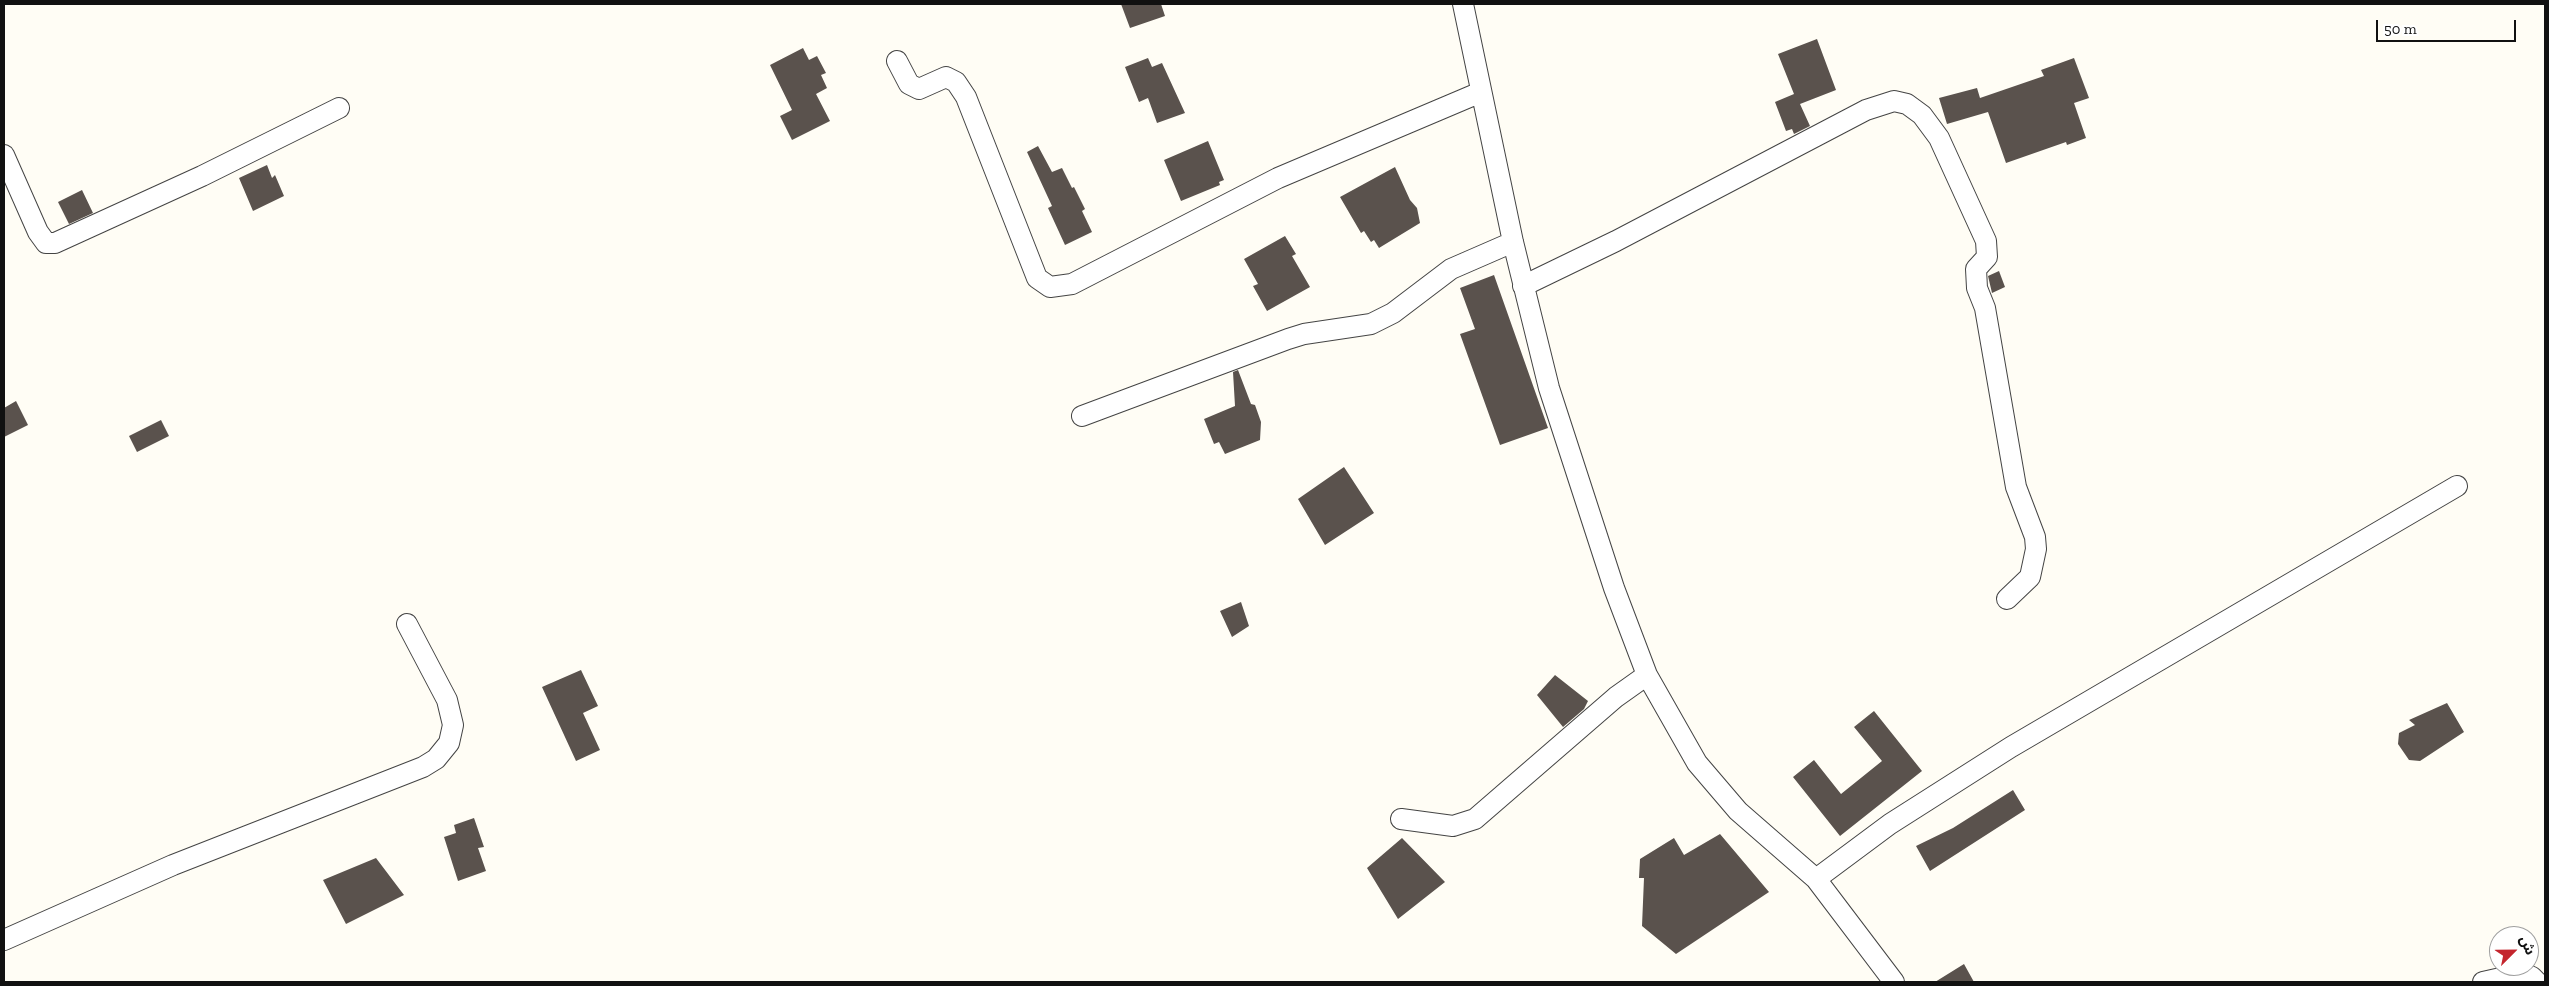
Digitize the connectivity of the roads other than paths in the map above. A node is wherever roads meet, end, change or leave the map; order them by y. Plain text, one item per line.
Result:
1 (1463, 4) edge
2 (897, 62) dead end
3 (1480, 92) junction
4 (339, 108) dead end
5 (4, 155) edge
6 (1513, 242) junction
7 (1523, 286) junction
8 (1082, 416) dead end
9 (2457, 486) dead end
10 (2007, 599) dead end
11 (407, 624) dead end
12 (1648, 675) junction
13 (1401, 819) dead end
14 (1816, 879) junction
15 (4, 940) edge
16 (1894, 982) edge
17 (2483, 982) edge
18 (2537, 982) edge

1 - 3 street
2 - 3 street
3 - 6 street
4 - 5 street
6 - 7 street
6 - 8 street
7 - 10 street
7 - 12 street
9 - 14 street
11 - 15 street
12 - 13 street
12 - 14 street
14 - 16 street
17 - 18 street

